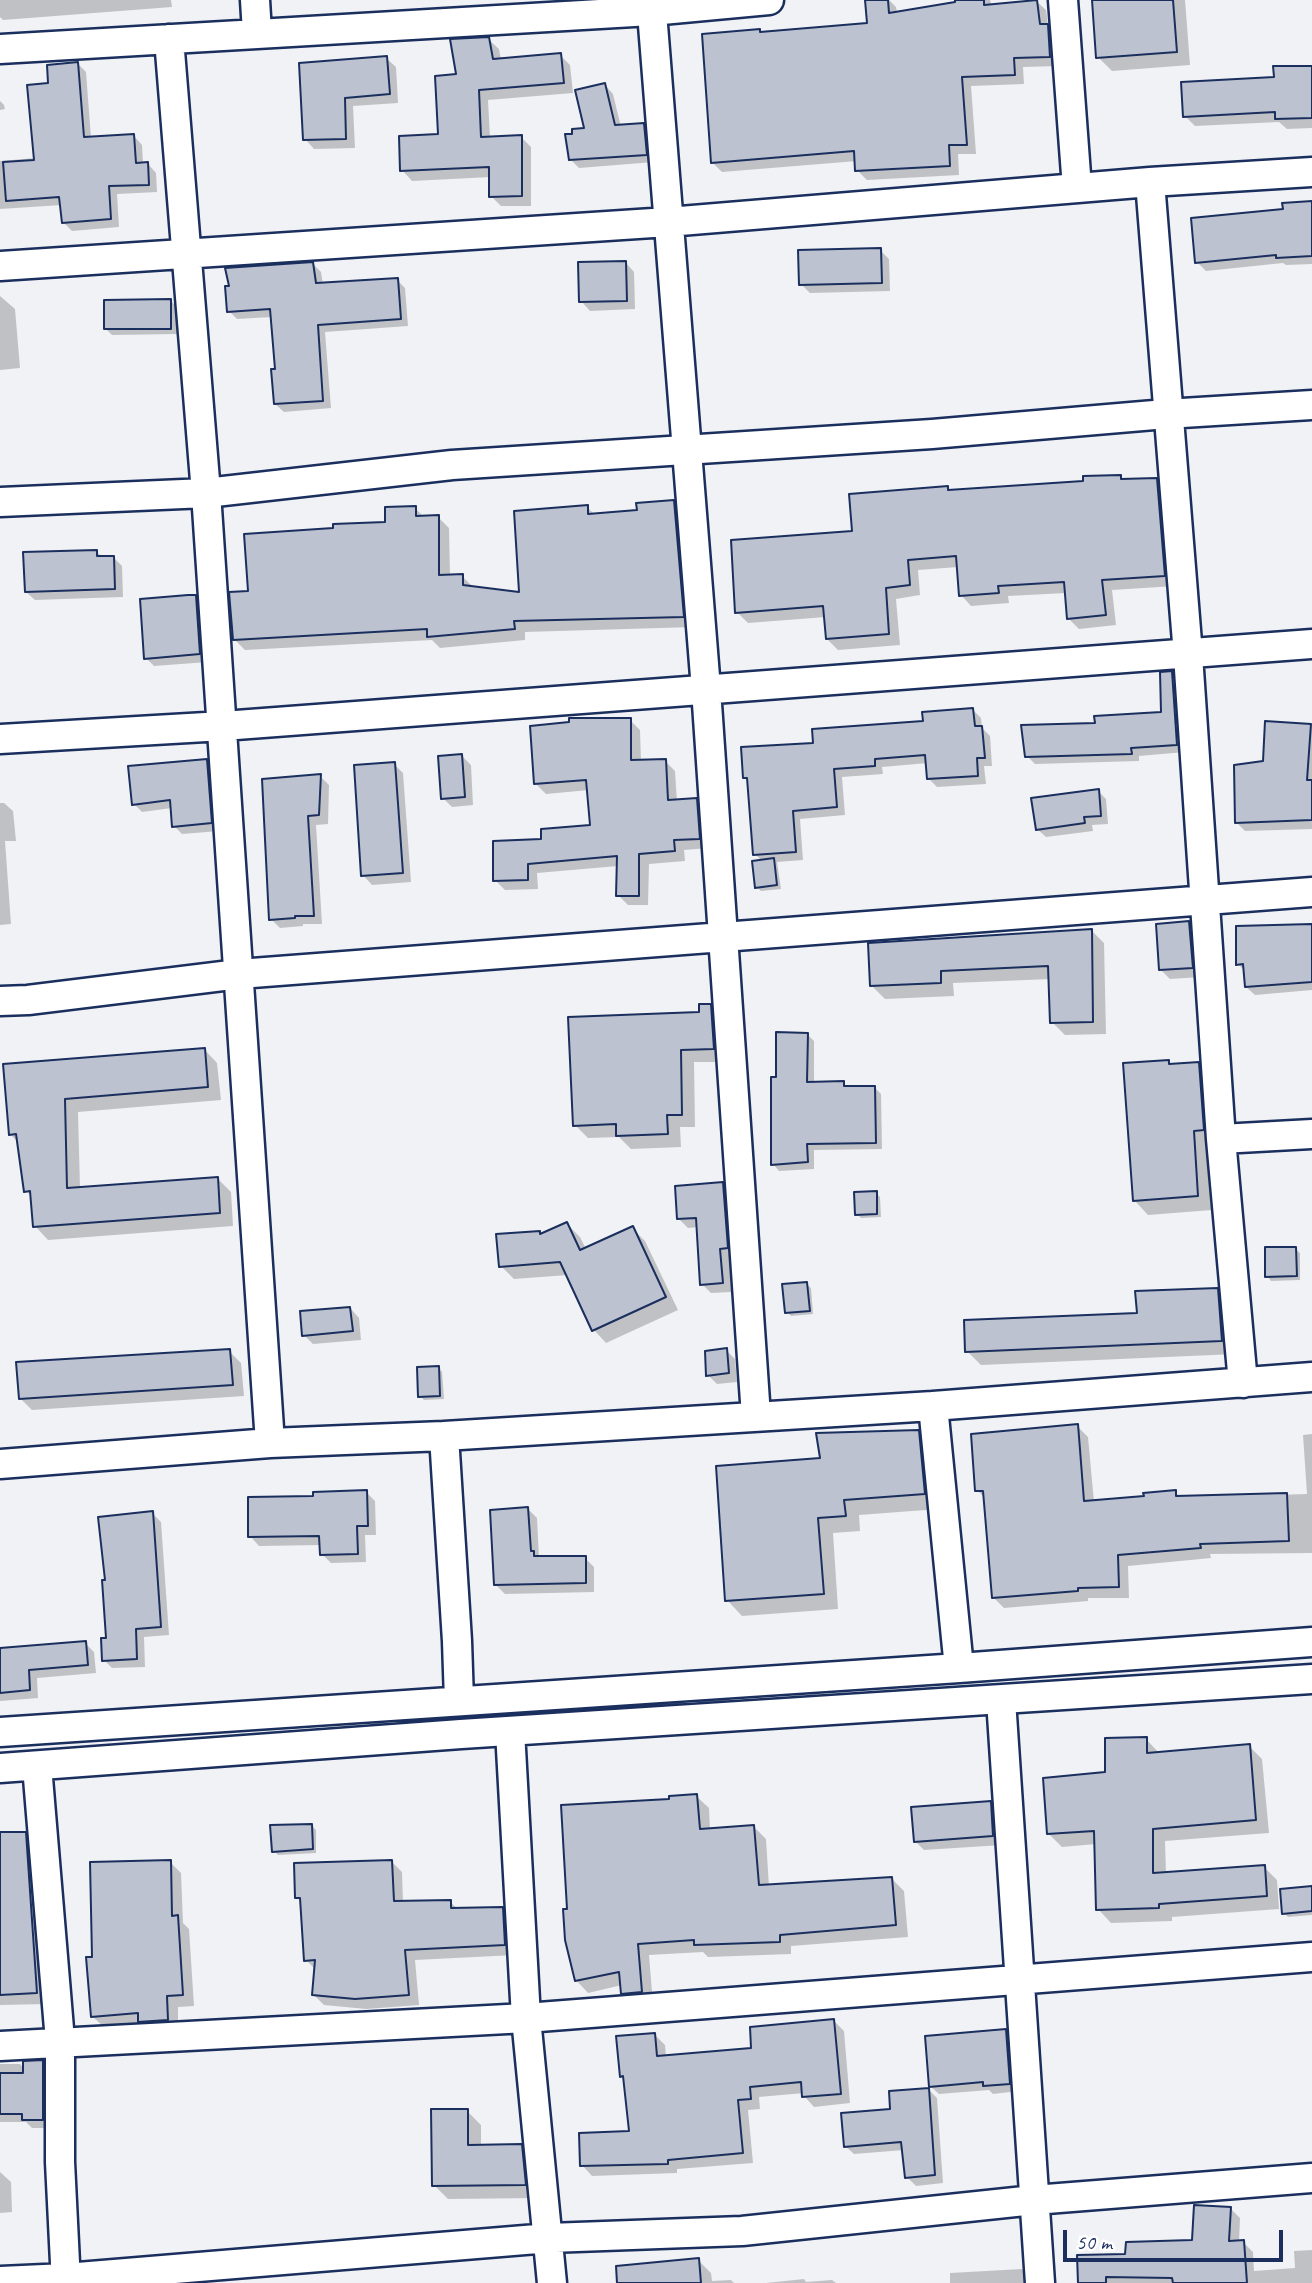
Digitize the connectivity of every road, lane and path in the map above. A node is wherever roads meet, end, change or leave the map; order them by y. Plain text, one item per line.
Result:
1 (255, 0) edge
2 (769, 0) edge
3 (1063, 0) edge
4 (651, 6) edge
5 (257, 33) junction
6 (169, 40) junction
7 (0, 48) edge
8 (1312, 172) edge
9 (1150, 182) junction
10 (1077, 188) junction
11 (668, 222) junction
12 (187, 254) junction
13 (0, 266) edge
14 (1312, 405) edge
15 (1167, 414) junction
16 (687, 449) junction
17 (206, 493) junction
18 (0, 502) edge
19 (1312, 644) edge
20 (1188, 655) junction
21 (706, 689) junction
22 (223, 726) junction
23 (0, 739) edge
24 (1312, 892) edge
25 (1204, 900) junction
26 (723, 939) junction
27 (239, 974) junction
28 (0, 1001) edge
29 (1312, 1134) edge
30 (1221, 1139) junction
31 (1312, 1377) edge
32 (1243, 1382) junction
33 (933, 1406) junction
34 (756, 1416) junction
35 (444, 1436) junction
36 (270, 1443) junction
37 (0, 1464) edge
38 (1312, 1642) edge
39 (959, 1668) junction
40 (1312, 1679) edge
41 (1001, 1700) junction
42 (459, 1701) junction
43 (510, 1731) junction
44 (0, 1732) edge
45 (37, 1766) junction
46 (0, 1768) edge
47 (1312, 1957) edge
48 (1018, 1982) junction
49 (526, 2018) junction
50 (61, 2041) junction
51 (0, 2046) edge
52 (1312, 2178) edge
53 (1034, 2200) junction
54 (549, 2238) junction
55 (0, 2281) edge
56 (66, 2281) edge
57 (552, 2283) edge
58 (1040, 2283) edge

1 - 5 street
2 - 4 street
3 - 10 street
4 - 5 street
4 - 11 street
5 - 6 street
6 - 7 street
6 - 12 street
8 - 9 street
9 - 10 street
9 - 15 street
10 - 11 street
11 - 12 street
11 - 16 street
12 - 13 street
12 - 17 street
14 - 15 street
15 - 16 street
15 - 20 street
16 - 17 street
16 - 21 street
17 - 18 street
17 - 22 street
19 - 20 street
20 - 21 street
20 - 25 street
21 - 22 street
21 - 26 street
22 - 23 street
22 - 27 street
24 - 25 street
25 - 26 street
25 - 30 street
26 - 27 street
26 - 34 street
27 - 28 street
27 - 36 street
29 - 30 street
30 - 32 street
31 - 32 street
32 - 33 street
33 - 34 street
33 - 39 street
34 - 35 street
35 - 36 street
35 - 42 street
36 - 37 street
38 - 39 street
39 - 42 street
40 - 41 street
41 - 43 street
41 - 48 street
42 - 44 street
43 - 45 street
43 - 49 street
45 - 46 street
45 - 50 street
47 - 48 street
48 - 49 street
48 - 53 street
49 - 50 street
49 - 54 street
50 - 51 street
50 - 56 street
52 - 53 street
53 - 54 street
53 - 58 street
54 - 56 street
54 - 57 street
55 - 56 street

